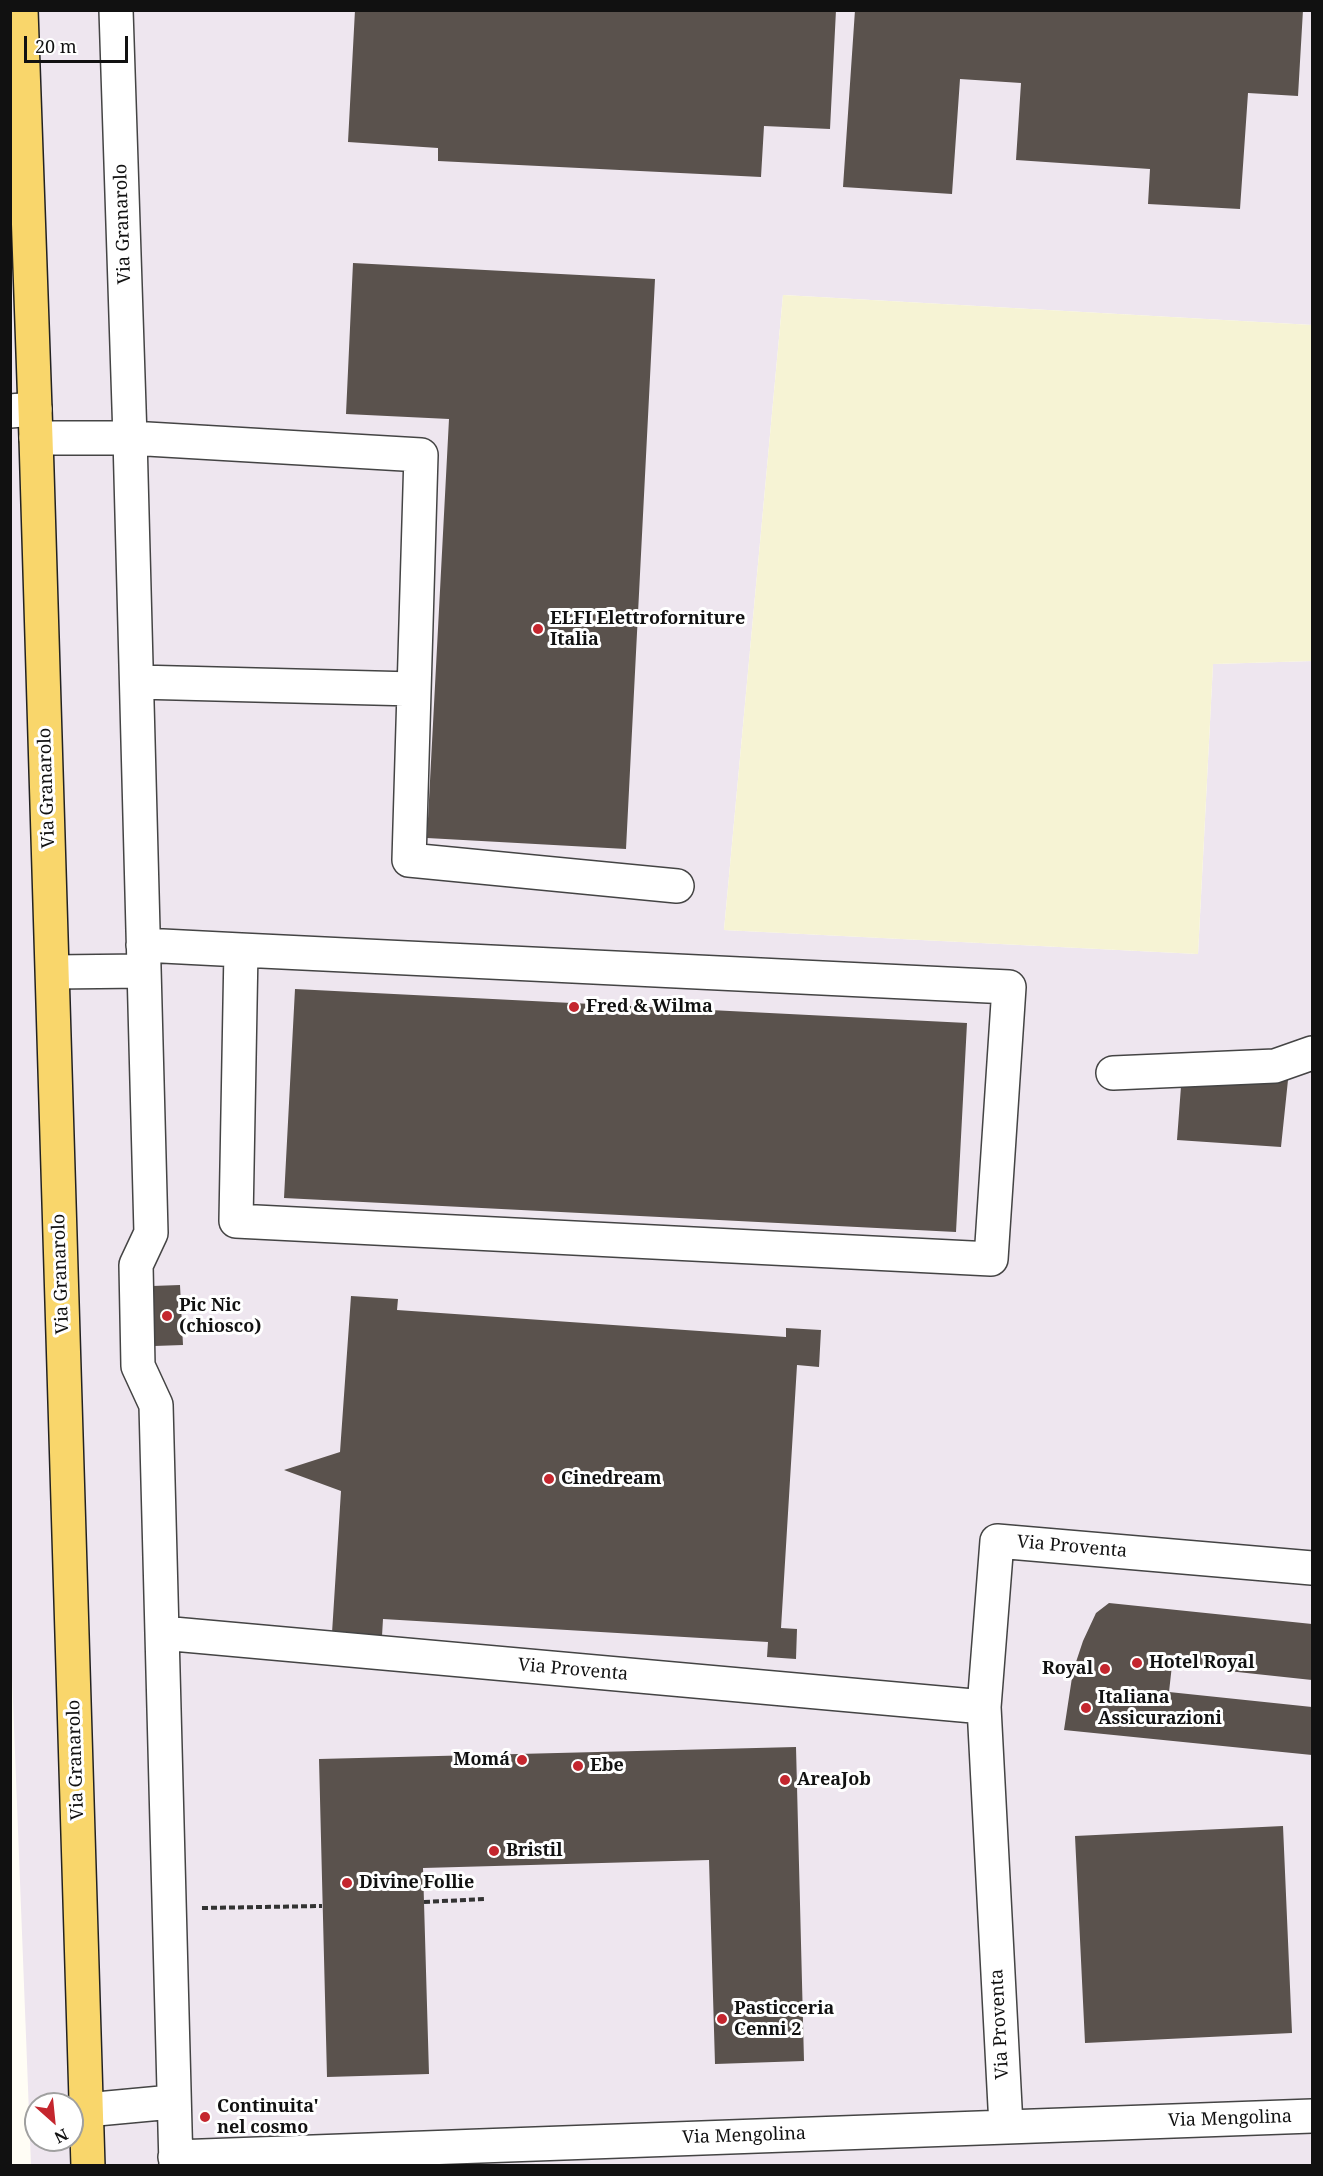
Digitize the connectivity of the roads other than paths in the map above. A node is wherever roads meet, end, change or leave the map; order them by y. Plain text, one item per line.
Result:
1 (21, 10) edge
2 (116, 10) edge
3 (27, 419) edge
4 (130, 438) junction
5 (136, 682) junction
6 (414, 689) junction
7 (677, 886) dead end
8 (241, 950) junction
9 (144, 958) junction
10 (52, 972) junction
11 (1312, 1053) edge
12 (1113, 1073) dead end
13 (1312, 1568) edge
14 (162, 1633) junction
15 (984, 1707) junction
16 (172, 2102) junction
17 (86, 2110) junction
18 (1312, 2116) edge
19 (1006, 2126) junction
20 (175, 2161) edge
21 (88, 2166) edge

1 - 3 main road, Via Granarolo
2 - 4 street, Via Granarolo
3 - 4 street
3 - 10 main road, Via Granarolo
4 - 5 street, Via Granarolo
4 - 6 street
5 - 6 street
5 - 9 street, Via Granarolo
6 - 7 street
8 - 8 street
8 - 9 street
9 - 10 street
9 - 14 street, Via Granarolo
10 - 17 main road, Via Granarolo
11 - 12 street
13 - 15 street, Via Proventa
14 - 15 street, Via Proventa
14 - 16 street, Via Granarolo
15 - 19 street, Via Proventa
16 - 17 street
16 - 20 street, Via Granarolo
17 - 21 main road, Via Granarolo
18 - 19 street, Via Mengolina
19 - 20 street, Via Mengolina

